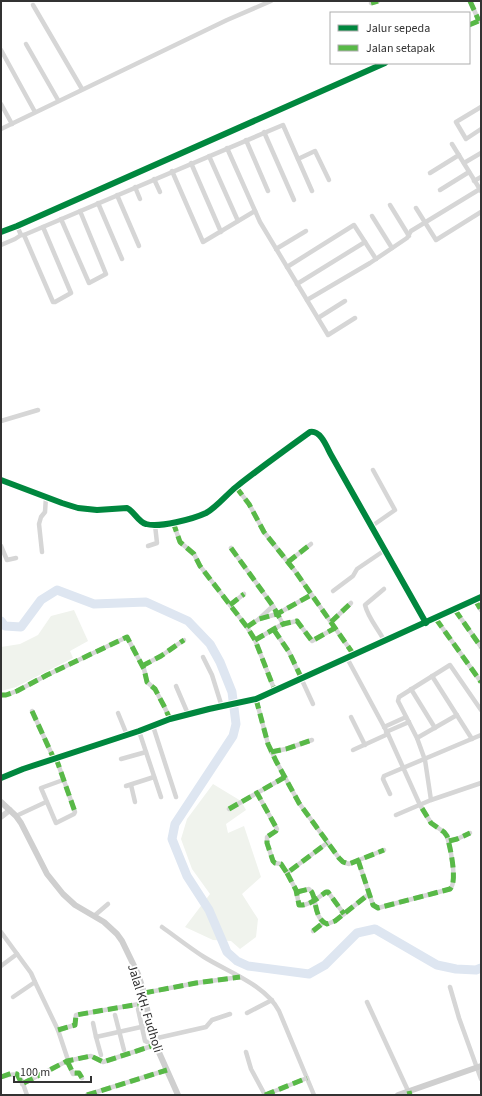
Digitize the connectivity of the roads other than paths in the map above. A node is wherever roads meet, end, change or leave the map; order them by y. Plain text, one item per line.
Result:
1 (271, 1) edge
2 (378, 1) edge
3 (470, 1) edge
4 (371, 3) dead end
5 (33, 5) dead end
6 (479, 20) edge
7 (470, 24) edge
8 (26, 44) dead end
9 (1, 50) edge
10 (383, 64) edge
11 (82, 89) junction
12 (58, 100) junction
13 (1, 104) edge
14 (481, 107) edge
15 (34, 112) junction
16 (12, 124) junction
17 (1, 129) edge
18 (481, 129) edge
19 (264, 132) junction
20 (246, 140) junction
21 (452, 144) dead end
22 (227, 148) junction
23 (481, 153) edge
24 (459, 155) junction
25 (209, 156) junction
26 (298, 159) junction
27 (191, 163) junction
28 (464, 163) junction
29 (172, 172) junction
30 (469, 172) junction
31 (430, 173) dead end
32 (481, 177) edge
33 (154, 179) junction
34 (328, 180) dead end
35 (474, 181) junction
36 (135, 187) junction
37 (440, 190) dead end
38 (480, 190) edge
39 (268, 191) dead end
40 (312, 191) dead end
41 (160, 192) dead end
42 (117, 195) junction
43 (140, 199) dead end
44 (294, 200) dead end
45 (98, 203) junction
46 (390, 205) dead end
47 (416, 208) dead end
48 (80, 211) junction
49 (255, 211) junction
50 (481, 212) edge
51 (372, 216) dead end
52 (61, 219) junction
53 (238, 221) junction
54 (425, 223) junction
55 (17, 226) junction
56 (43, 227) junction
57 (306, 231) dead end
58 (1, 232) edge
59 (221, 232) junction
60 (22, 235) junction
61 (409, 236) junction
62 (365, 242) junction
63 (1, 245) edge
64 (139, 246) dead end
65 (392, 248) junction
66 (276, 249) junction
67 (122, 259) dead end
68 (376, 259) junction
69 (287, 266) junction
70 (297, 284) junction
71 (307, 300) junction
72 (345, 301) dead end
73 (318, 318) junction
74 (355, 318) dead end
75 (38, 410) dead end
76 (1, 421) edge
77 (373, 470) dead end
78 (1, 480) edge
79 (236, 487) junction
80 (46, 497) junction
81 (173, 522) junction
82 (155, 525) junction
83 (372, 526) junction
84 (311, 544) dead end
85 (1, 546) edge
86 (148, 546) dead end
87 (231, 548) dead end
88 (385, 550) junction
89 (42, 552) dead end
90 (16, 558) dead end
91 (288, 562) junction
92 (384, 589) dead end
93 (333, 591) dead end
94 (244, 594) dead end
95 (311, 595) junction
96 (481, 597) edge
97 (475, 600) junction
98 (351, 603) dead end
99 (230, 605) junction
100 (273, 606) junction
101 (455, 610) junction
102 (481, 610) edge
103 (277, 614) junction
104 (259, 619) junction
105 (436, 619) junction
106 (331, 622) junction
107 (426, 623) junction
108 (283, 624) junction
109 (247, 627) junction
110 (335, 628) junction
111 (274, 630) junction
112 (184, 640) dead end
113 (255, 640) junction
114 (385, 642) junction
115 (481, 647) edge
116 (354, 655) junction
117 (203, 657) dead end
118 (347, 658) junction
119 (142, 666) junction
120 (432, 676) junction
121 (302, 678) junction
122 (481, 682) edge
123 (176, 686) dead end
124 (411, 689) junction
125 (275, 691) junction
126 (1, 695) edge
127 (256, 699) junction
128 (313, 704) dead end
129 (224, 706) junction
130 (481, 710) edge
131 (32, 711) dead end
132 (118, 713) dead end
133 (188, 714) junction
134 (457, 715) junction
135 (351, 717) dead end
136 (170, 720) junction
137 (408, 720) junction
138 (153, 726) junction
139 (435, 728) junction
140 (139, 731) junction
141 (386, 731) junction
142 (127, 735) junction
143 (481, 735) edge
144 (417, 738) junction
145 (472, 739) junction
146 (312, 740) dead end
147 (365, 745) junction
148 (353, 750) dead end
149 (146, 752) junction
150 (271, 752) junction
151 (55, 758) junction
152 (121, 759) dead end
153 (425, 760) junction
154 (404, 768) junction
155 (154, 777) junction
156 (285, 777) junction
157 (1, 778) edge
158 (63, 780) junction
159 (481, 783) edge
160 (131, 785) junction
161 (126, 786) dead end
162 (257, 793) junction
163 (390, 794) dead end
164 (161, 797) dead end
165 (176, 797) dead end
166 (431, 800) junction
167 (1, 802) edge
168 (46, 802) junction
169 (135, 802) dead end
170 (420, 805) junction
171 (229, 808) dead end
172 (10, 810) junction
173 (396, 815) dead end
174 (16, 816) junction
175 (1, 817) edge
176 (470, 833) dead end
177 (448, 841) junction
178 (327, 843) junction
179 (384, 850) dead end
180 (358, 860) junction
181 (287, 873) junction
182 (297, 892) junction
183 (370, 894) junction
184 (314, 900) junction
185 (108, 904) dead end
186 (344, 914) junction
187 (94, 916) junction
188 (323, 923) junction
189 (162, 927) dead end
190 (313, 931) dead end
191 (1, 932) edge
192 (17, 954) junction
193 (1, 966) edge
194 (240, 977) junction
195 (36, 982) junction
196 (450, 987) dead end
197 (144, 993) junction
198 (13, 997) dead end
199 (272, 1000) junction
200 (367, 1002) dead end
201 (145, 1004) junction
202 (247, 1013) dead end
203 (230, 1014) dead end
204 (115, 1015) dead end
205 (93, 1023) dead end
206 (150, 1025) junction
207 (143, 1026) junction
208 (58, 1030) junction
209 (120, 1031) junction
210 (96, 1037) junction
211 (154, 1042) junction
212 (124, 1050) dead end
213 (246, 1052) dead end
214 (101, 1055) dead end
215 (67, 1061) junction
216 (479, 1067) edge
217 (167, 1070) junction
218 (1, 1077) edge
219 (82, 1078) dead end
220 (307, 1078) junction
221 (481, 1079) edge
222 (22, 1084) junction
223 (410, 1093) edge
224 (97, 1094) edge
225 (27, 1095) edge
226 (88, 1095) edge
227 (178, 1095) edge
228 (265, 1095) edge
229 (314, 1095) edge
230 (398, 1095) edge

1 - 11 street
2 - 4 street
3 - 6 street
5 - 11 street
6 - 7 street
8 - 12 street
9 - 15 street
10 - 55 street
11 - 12 street
12 - 15 street
13 - 16 street
14 - 18 street
15 - 16 street
16 - 17 street
19 - 20 street
19 - 26 street
19 - 44 street
20 - 22 street
20 - 39 street
21 - 24 street
22 - 25 street
22 - 49 street
23 - 28 street
24 - 28 street
24 - 31 street
25 - 27 street
25 - 53 street
26 - 34 street
26 - 40 street
27 - 29 street
27 - 59 street
28 - 30 street
29 - 33 street
29 - 59 street
30 - 35 street
30 - 37 street
32 - 35 street
33 - 36 street
33 - 41 street
35 - 38 street
36 - 42 street
36 - 43 street
38 - 54 street
42 - 45 street
42 - 64 street
45 - 48 street
45 - 67 street
46 - 61 street
47 - 54 street
48 - 52 street
48 - 52 street
49 - 53 street
49 - 66 street
50 - 54 street
51 - 65 street
52 - 56 street
53 - 59 street
54 - 61 street
55 - 58 street
55 - 60 street
56 - 60 street
56 - 60 street
57 - 66 street
60 - 63 street
61 - 65 street
62 - 68 street
62 - 69 street
62 - 70 street
65 - 68 street
66 - 69 street
68 - 71 street
69 - 70 street
70 - 71 street
71 - 73 street
72 - 73 street
73 - 74 street
75 - 76 street
77 - 83 street
78 - 80 street
79 - 81 street
79 - 83 street
79 - 91 street
80 - 82 street
80 - 89 street
81 - 82 street
81 - 99 street
82 - 86 street
83 - 88 street
84 - 91 street
85 - 90 street
87 - 100 street
88 - 93 street
88 - 107 street
91 - 95 street
92 - 114 street
94 - 99 street
95 - 103 street
95 - 106 street
96 - 97 street
97 - 101 street
97 - 102 street
98 - 106 street
99 - 109 street
100 - 103 street
100 - 104 street
101 - 105 street
101 - 115 street
103 - 104 street
103 - 108 street
104 - 109 street
105 - 107 street
105 - 122 street
106 - 110 street
107 - 114 street
108 - 110 street
108 - 111 street
109 - 113 street
110 - 116 street
111 - 113 street
111 - 121 street
112 - 119 street
113 - 125 street
114 - 116 street
116 - 118 street
117 - 129 street
118 - 121 street
118 - 141 street
119 - 126 street
119 - 136 street
120 - 124 street
120 - 130 street
120 - 134 street
121 - 125 street
121 - 128 street
123 - 133 street
124 - 137 street
124 - 139 street
125 - 127 street
127 - 129 street
127 - 150 street
129 - 133 street
131 - 151 street
132 - 142 street
133 - 136 street
134 - 139 street
134 - 145 street
135 - 147 street
136 - 138 street
137 - 141 street
137 - 144 street
138 - 140 street
138 - 165 street
139 - 144 street
140 - 142 street
140 - 149 street
141 - 147 street
141 - 154 street
142 - 151 street
143 - 145 street
144 - 153 street
145 - 153 street
146 - 150 street
147 - 148 street
149 - 152 street
149 - 155 street
150 - 156 street
151 - 157 street
151 - 158 street
153 - 154 street
153 - 166 street
154 - 163 street
154 - 170 street
155 - 160 street
155 - 164 street
156 - 162 street
156 - 178 street
158 - 168 street
158 - 168 street
159 - 166 street
160 - 161 street
160 - 169 street
162 - 171 street
162 - 181 street
166 - 170 street
167 - 172 main road, Jalal KH. Fudholi
168 - 174 street
170 - 173 street
170 - 177 street
172 - 174 main road, Jalal KH. Fudholi
172 - 175 street
174 - 187 main road, Jalal KH. Fudholi
176 - 177 street
177 - 183 street
178 - 180 street
178 - 181 street
179 - 180 street
180 - 183 street
181 - 182 street
182 - 184 street
182 - 184 street
183 - 186 street
184 - 186 street
184 - 188 street
185 - 187 street
186 - 188 street
187 - 197 main road, Jalal KH. Fudholi
188 - 190 street
189 - 194 street
191 - 192 street
192 - 193 street
192 - 195 street
194 - 197 street
194 - 199 street
195 - 198 street
195 - 208 street
196 - 216 street
197 - 201 main road, Jalal KH. Fudholi
199 - 202 street
199 - 220 street
200 - 223 street
201 - 206 main road, Jalal KH. Fudholi
201 - 207 street
201 - 208 street
203 - 211 street
204 - 209 street
205 - 210 street
206 - 207 street
206 - 211 main road, Jalal KH. Fudholi
207 - 209 street
207 - 211 street
208 - 215 street
209 - 210 street
209 - 212 street
210 - 214 street
211 - 215 street
211 - 217 main road, Jalal KH. Fudholi
213 - 228 street
215 - 219 street
215 - 222 street
216 - 221 street
216 - 223 main road
217 - 224 street
217 - 227 main road, Jalal KH. Fudholi
218 - 222 street
220 - 228 street
220 - 229 street
222 - 225 street
223 - 230 main road
224 - 226 street

